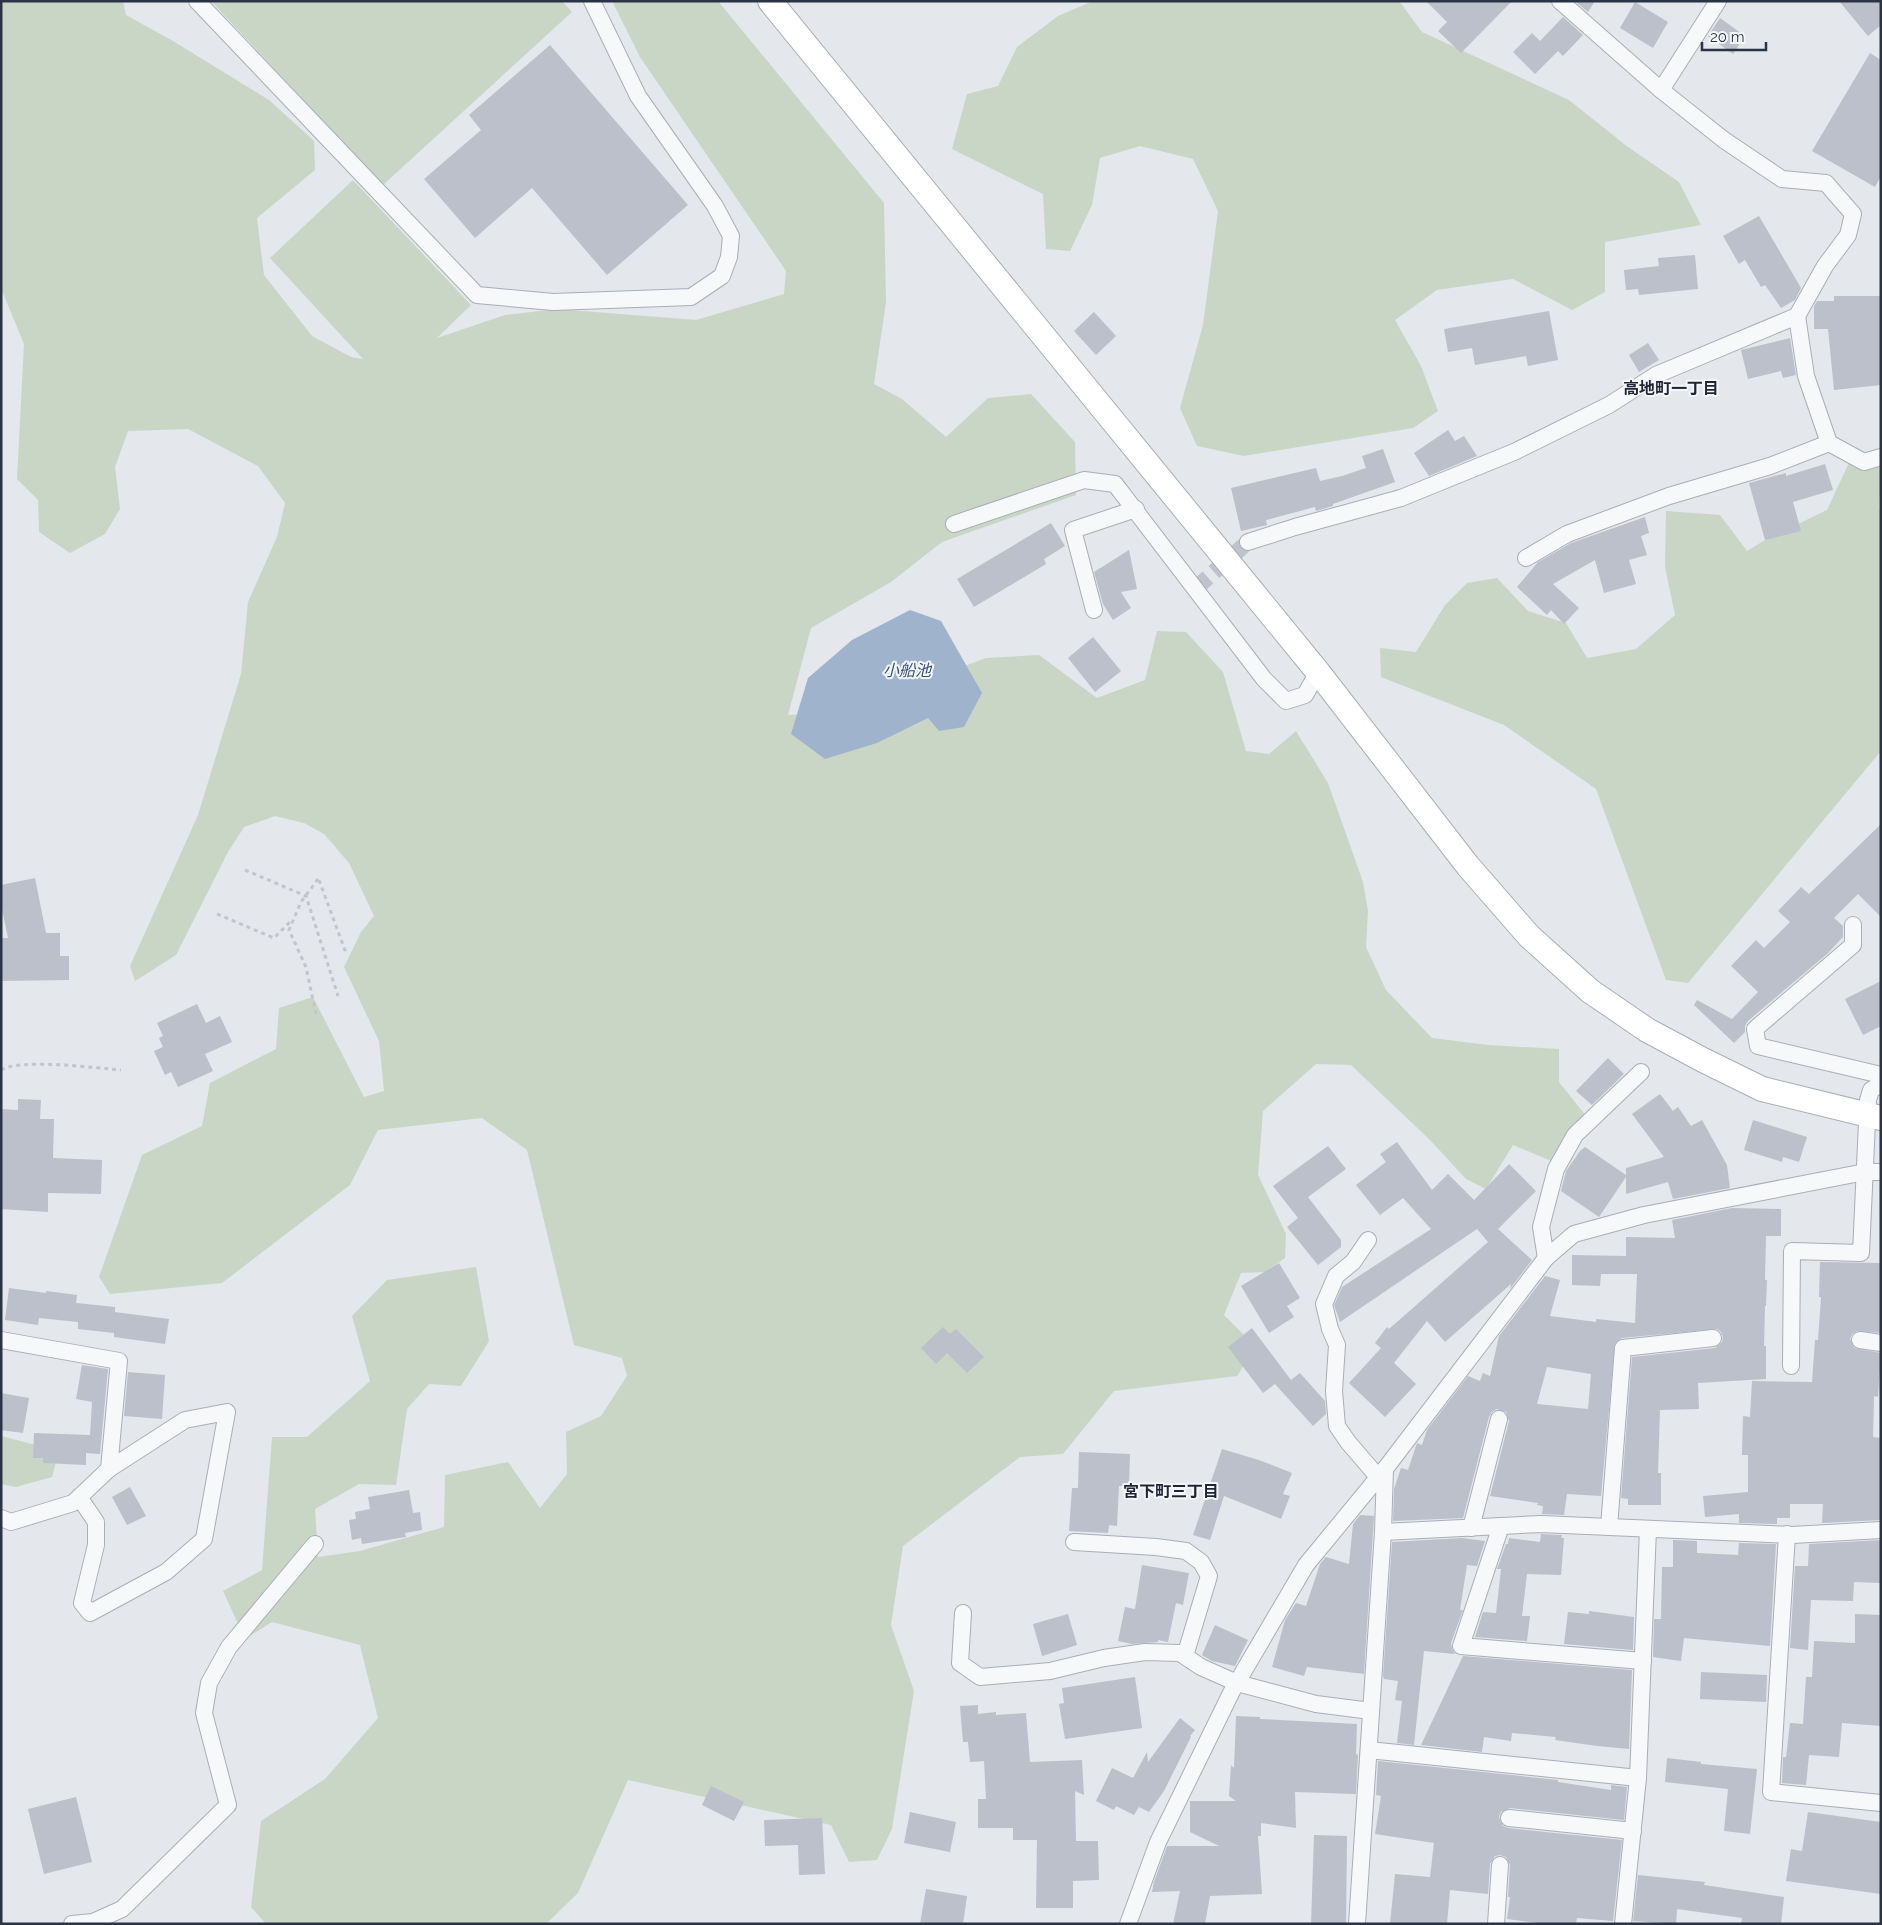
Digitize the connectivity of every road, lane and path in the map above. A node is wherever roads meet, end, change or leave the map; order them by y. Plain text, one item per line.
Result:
1 (197, 1) edge
2 (592, 1) edge
3 (770, 1) edge
4 (1560, 1) edge
5 (1718, 1) edge
6 (1661, 90) junction
7 (1797, 316) junction
8 (1830, 443) junction
9 (1881, 457) edge
10 (1136, 509) junction
11 (954, 524) dead end
12 (1248, 542) tunnel mouth
13 (1526, 558) dead end
14 (1094, 610) dead end
15 (1318, 672) junction
16 (245, 870) dead end
17 (306, 896) junction
18 (217, 914) dead end
19 (294, 916) junction
20 (1853, 925) dead end
21 (346, 953) dead end
22 (338, 996) dead end
23 (316, 1014) dead end
24 (1, 1070) edge
25 (121, 1070) dead end
26 (1641, 1072) dead end
27 (1881, 1075) edge
28 (1881, 1084) edge
29 (1874, 1117) edge
30 (1873, 1172) edge
31 (1368, 1240) dead end
32 (1546, 1258) junction
33 (1713, 1338) dead end
34 (1, 1340) edge
35 (1860, 1340) dead end
36 (1881, 1343) edge
37 (1791, 1366) dead end
38 (1499, 1418) dead end
39 (109, 1469) junction
40 (1382, 1473) junction
41 (79, 1498) junction
42 (1, 1518) edge
43 (1501, 1526) junction
44 (1609, 1527) junction
45 (1471, 1528) junction
46 (1648, 1529) junction
47 (1881, 1530) edge
48 (1383, 1532) junction
49 (1787, 1534) junction
50 (1074, 1542) dead end
51 (315, 1544) dead end
52 (963, 1613) dead end
53 (1185, 1656) junction
54 (1643, 1661) junction
55 (1237, 1683) junction
56 (1371, 1711) junction
57 (1369, 1750) junction
58 (1638, 1778) junction
59 (1881, 1803) edge
60 (1508, 1818) dead end
61 (1633, 1831) junction
62 (1500, 1865) dead end
63 (77, 1924) edge
64 (1128, 1924) edge
65 (1357, 1924) edge
66 (1496, 1924) edge
67 (1623, 1924) edge

1 - 2 street
3 - 15 street
4 - 6 street
5 - 6 street
6 - 7 street
7 - 8 street
7 - 12 street
8 - 9 street
8 - 13 street
10 - 11 street
10 - 14 street
10 - 15 street
15 - 29 street
16 - 17 path
17 - 19 path
17 - 21 path
17 - 22 path
18 - 19 path
19 - 23 path
20 - 27 street
24 - 25 path
26 - 32 street
28 - 29 street
29 - 30 street
30 - 32 street
30 - 37 street
31 - 40 street
32 - 40 street
33 - 44 street
34 - 39 street
35 - 36 street
38 - 45 street
39 - 41 street
39 - 41 street
40 - 48 street
40 - 55 street
41 - 42 street
43 - 44 street
43 - 45 street
43 - 54 street
44 - 46 street
45 - 48 street
46 - 49 street
46 - 54 street
47 - 49 street
48 - 56 street
49 - 59 street
50 - 53 street
51 - 63 street
52 - 53 street
53 - 55 street
54 - 58 street
55 - 56 street
55 - 64 street
56 - 57 street
57 - 58 street
57 - 65 street
58 - 61 street
60 - 61 street
61 - 67 street
62 - 66 street

